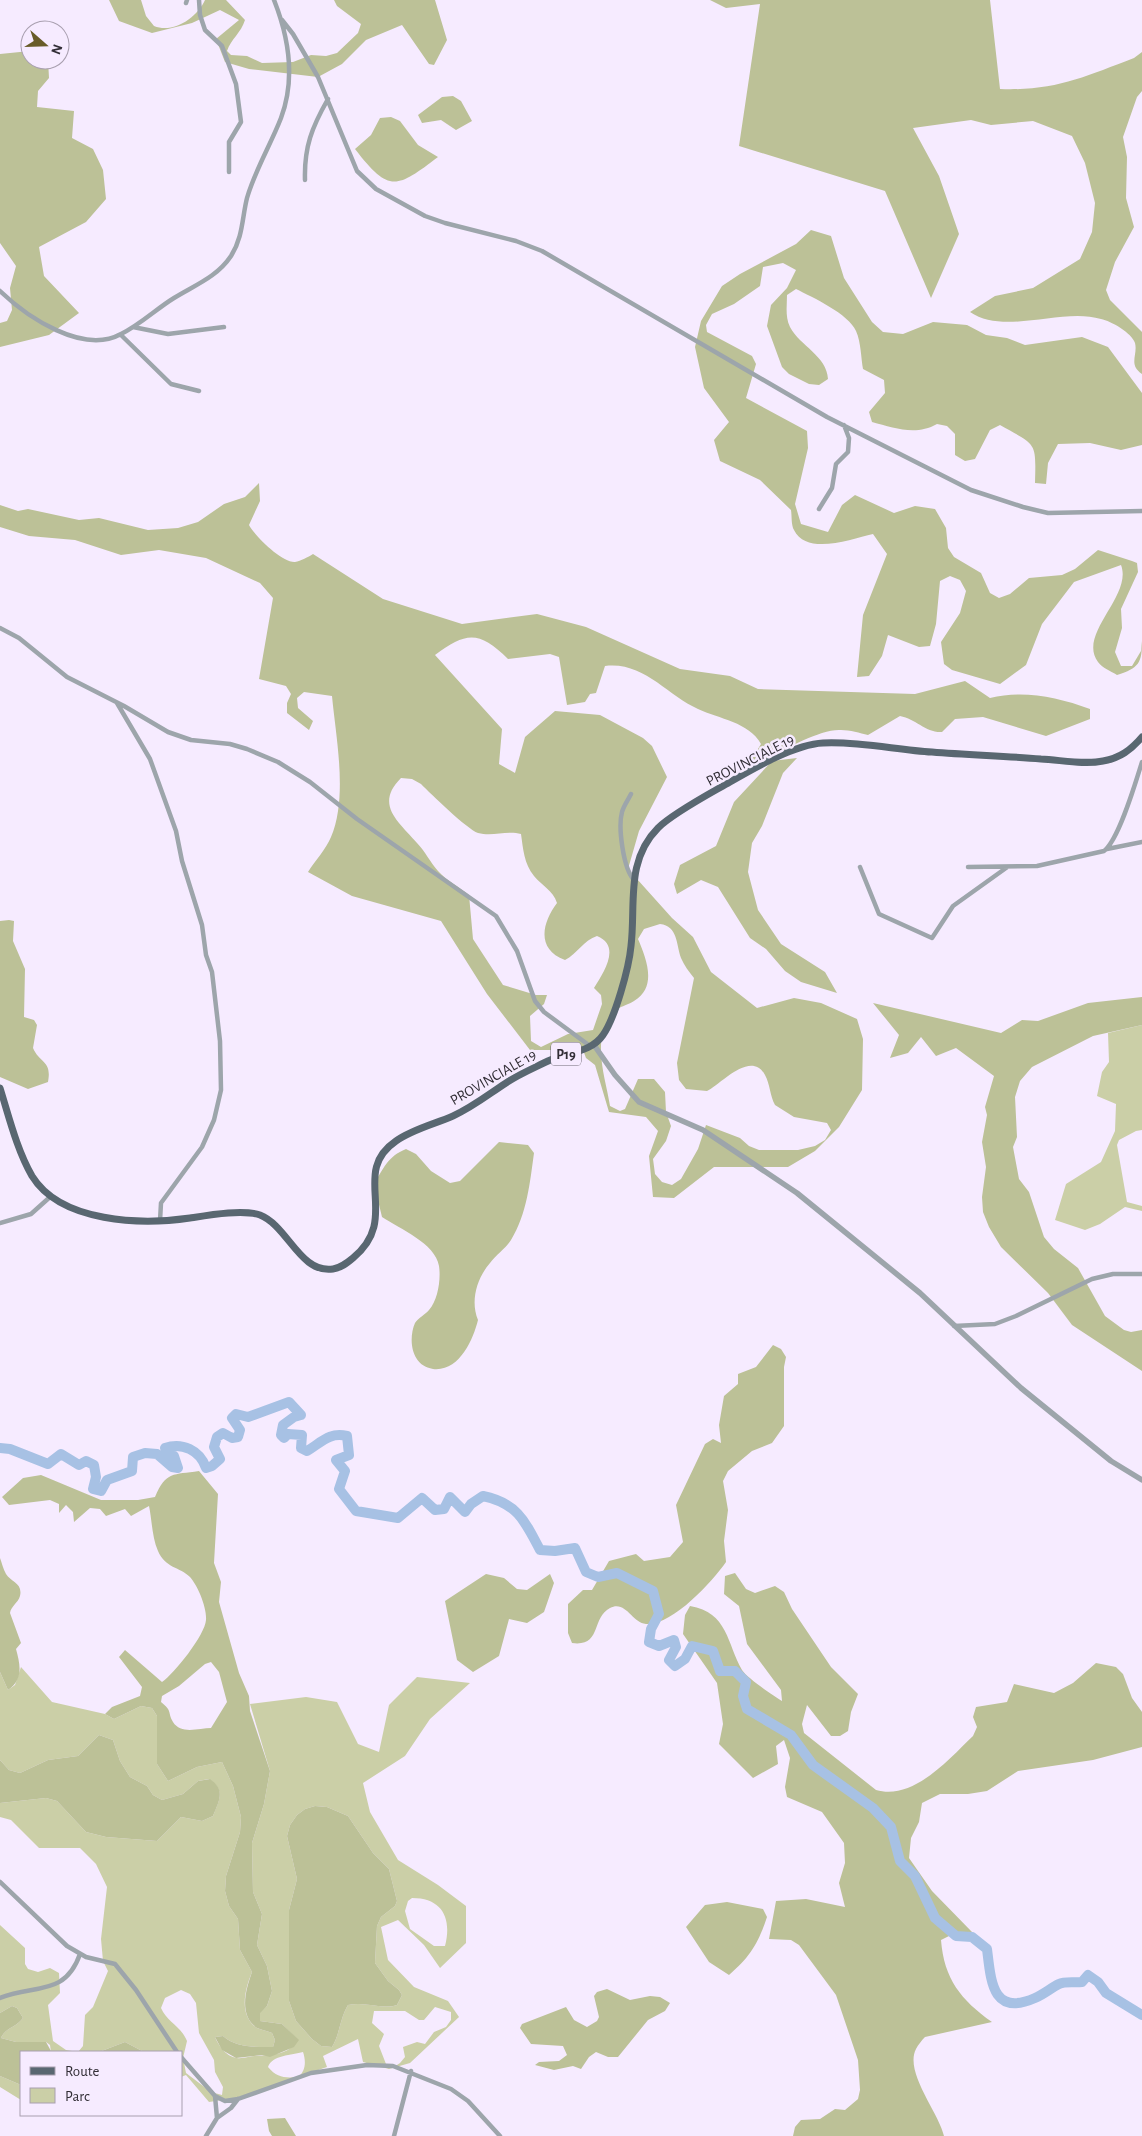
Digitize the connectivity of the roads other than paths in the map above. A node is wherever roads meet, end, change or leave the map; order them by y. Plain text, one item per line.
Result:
1 (199, 0) edge
2 (274, 0) edge
3 (282, 20) junction
4 (328, 99) junction
5 (229, 172) dead end
6 (305, 180) dead end
7 (0, 291) edge
8 (133, 327) junction
9 (224, 327) dead end
10 (121, 335) junction
11 (199, 391) dead end
12 (844, 425) junction
13 (819, 509) dead end
14 (1142, 511) edge
15 (0, 628) edge
16 (116, 702) junction
17 (1142, 737) edge
18 (1142, 762) edge
19 (631, 794) dead end
20 (1142, 842) edge
21 (1106, 849) junction
22 (860, 868) dead end
23 (968, 868) dead end
24 (1006, 868) junction
25 (634, 880) junction
26 (592, 1046) junction
27 (0, 1088) edge
28 (50, 1197) junction
29 (160, 1221) junction
30 (0, 1223) edge
31 (1142, 1274) edge
32 (952, 1326) junction
33 (1142, 1480) edge
34 (0, 1882) edge
35 (80, 1954) junction
36 (0, 1998) edge
37 (176, 2051) edge
38 (182, 2058) edge
39 (411, 2071) junction
40 (215, 2096) junction
41 (238, 2099) junction
42 (217, 2118) junction
43 (206, 2136) edge
44 (394, 2136) edge
45 (500, 2136) edge

1 - 5 street
2 - 3 street
3 - 4 street
3 - 8 street
4 - 6 street
4 - 12 street
7 - 10 street
8 - 9 street
8 - 10 street
10 - 11 street
12 - 13 street
12 - 14 street
15 - 16 street
16 - 26 street
16 - 29 street
17 - 25 main road, PROVINCIALE 19 / P19
18 - 21 street
19 - 25 street
20 - 21 street
21 - 24 street
22 - 24 street
23 - 24 street
25 - 26 main road, PROVINCIALE 19 / P19
26 - 29 main road, PROVINCIALE 19 / P19
26 - 32 street
27 - 28 main road, PROVINCIALE 19 / P19
28 - 29 main road, PROVINCIALE 19 / P19
28 - 30 street
31 - 32 street
32 - 33 street
34 - 35 street
35 - 36 street
35 - 37 street
38 - 40 street
39 - 41 street
39 - 44 street
39 - 45 street
40 - 41 street
40 - 42 street
41 - 42 street
42 - 43 street

